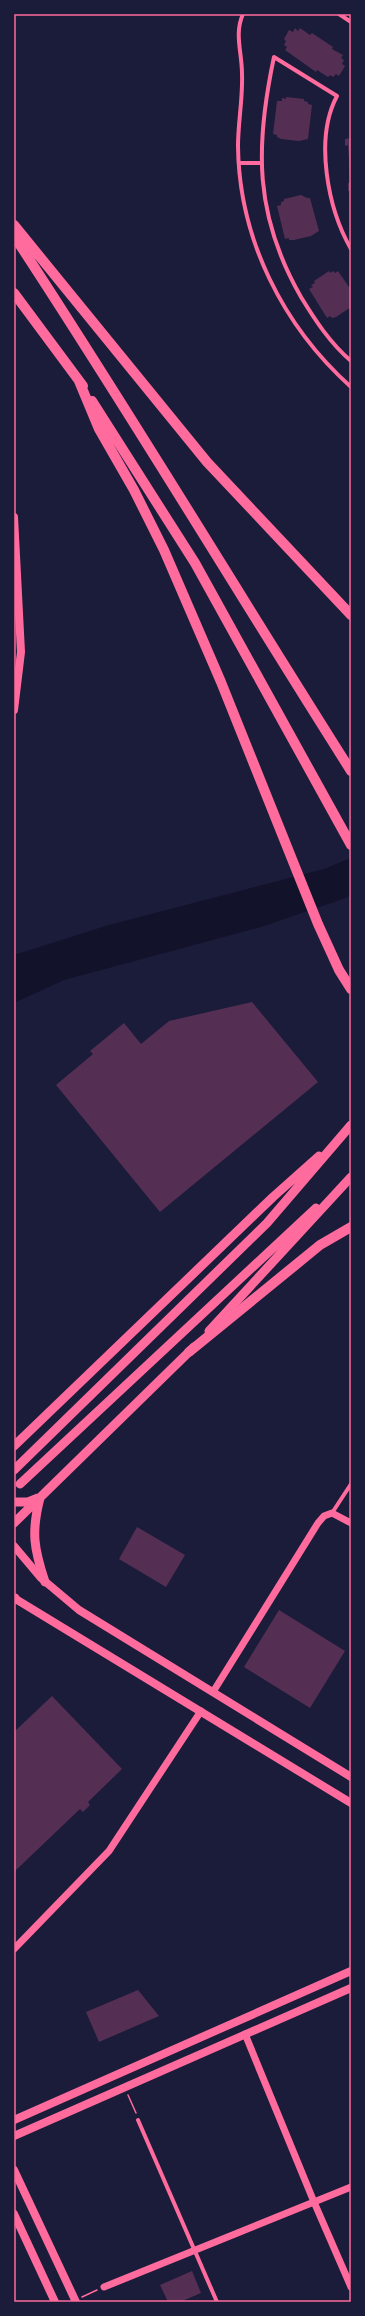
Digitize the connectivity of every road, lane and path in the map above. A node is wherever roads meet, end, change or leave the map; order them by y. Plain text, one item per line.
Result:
1 (243, 14) edge
2 (339, 14) edge
3 (351, 22) edge
4 (262, 163) junction
5 (240, 164) junction
6 (14, 225) edge
7 (14, 236) edge
8 (351, 249) edge
9 (14, 293) edge
10 (351, 361) edge
11 (79, 381) junction
12 (351, 386) edge
13 (14, 517) edge
14 (351, 615) edge
15 (14, 710) edge
16 (351, 771) edge
17 (351, 845) edge
18 (351, 990) edge
19 (351, 1125) edge
20 (344, 1133) junction
21 (351, 1176) edge
22 (351, 1227) edge
23 (189, 1352) junction
24 (14, 1446) edge
25 (14, 1470) edge
26 (20, 1484) dead end
27 (351, 1484) edge
28 (41, 1496) junction
29 (14, 1502) edge
30 (332, 1513) junction
31 (14, 1523) edge
32 (351, 1523) edge
33 (14, 1546) edge
34 (45, 1582) junction
35 (14, 1598) edge
36 (213, 1692) junction
37 (201, 1711) junction
38 (351, 1777) edge
39 (351, 1804) edge
40 (14, 1949) edge
41 (351, 1972) edge
42 (351, 1988) edge
43 (245, 2034) junction
44 (125, 2088) junction
45 (14, 2120) edge
46 (138, 2120) joint
47 (14, 2136) edge
48 (14, 2170) edge
49 (351, 2187) edge
50 (314, 2202) junction
51 (14, 2214) edge
52 (194, 2251) junction
53 (104, 2287) joint
54 (351, 2287) edge
55 (75, 2301) edge
56 (55, 2302) edge
57 (218, 2302) edge

1 - 5 street
2 - 3 street
4 - 5 street
4 - 8 street
4 - 10 street
5 - 12 street
6 - 14 highway
7 - 16 highway
9 - 11 highway
11 - 17 highway
11 - 18 highway
13 - 15 main road
19 - 20 highway
20 - 24 highway
20 - 25 highway
21 - 23 highway
21 - 26 highway
22 - 23 highway
23 - 28 highway
27 - 30 street
28 - 29 highway
28 - 31 highway
28 - 34 highway
30 - 32 street
30 - 36 street
33 - 34 main road
34 - 36 main road
35 - 37 main road
36 - 38 main road
37 - 39 main road
37 - 40 street
41 - 45 main road
42 - 43 main road
43 - 44 main road
43 - 50 street
44 - 46 path
44 - 47 main road
46 - 52 street
48 - 55 main road
49 - 50 street
50 - 52 street
50 - 54 street
51 - 56 main road
52 - 53 street
52 - 57 street
53 - 55 path

